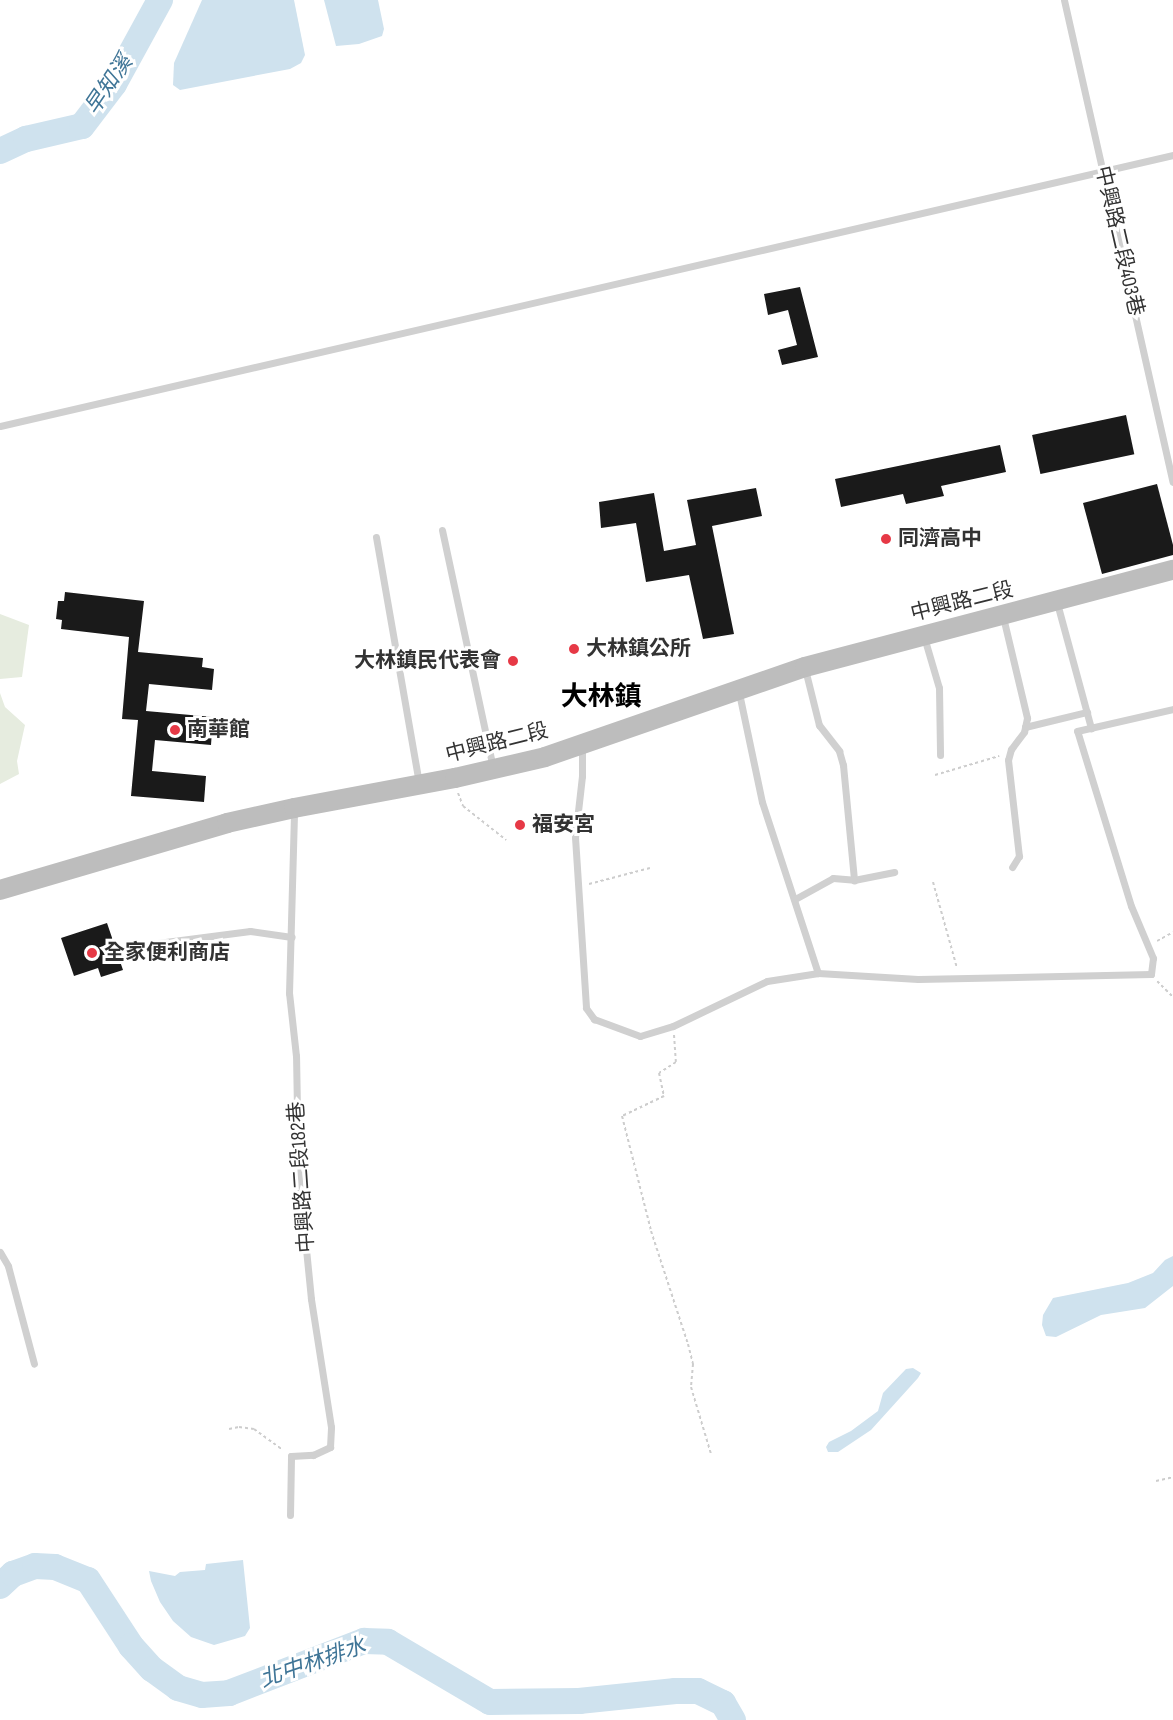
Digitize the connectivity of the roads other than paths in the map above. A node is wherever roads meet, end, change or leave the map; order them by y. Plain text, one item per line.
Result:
1 (1064, 0) edge
2 (1173, 155) edge
3 (1103, 171) junction
4 (0, 426) edge
5 (1173, 482) edge
6 (442, 530) dead end
7 (376, 537) dead end
8 (1173, 570) edge
9 (1057, 602) junction
10 (1003, 616) junction
11 (924, 636) junction
12 (805, 667) junction
13 (738, 688) junction
14 (1173, 709) edge
15 (1087, 712) junction
16 (1025, 727) junction
17 (1091, 728) junction
18 (582, 745) junction
19 (940, 755) dead end
20 (494, 770) junction
21 (419, 786) junction
22 (294, 808) junction
23 (1012, 867) dead end
24 (894, 873) dead end
25 (854, 880) junction
26 (0, 890) edge
27 (795, 899) junction
28 (292, 938) junction
29 (150, 945) dead end
30 (818, 973) junction
31 (0, 1251) edge
32 (34, 1364) dead end
33 (290, 1515) dead end

1 - 3 lane, 中興路二段403巷
2 - 3 lane
3 - 4 lane
3 - 5 lane, 中興路二段403巷
6 - 20 lane
7 - 21 lane
8 - 9 main road, 中興路二段
9 - 10 main road, 中興路二段
9 - 15 lane
10 - 11 main road, 中興路二段
10 - 16 lane
11 - 12 main road, 中興路二段
11 - 19 lane
12 - 13 main road, 中興路二段
12 - 25 lane
13 - 18 main road, 中興路二段
13 - 27 lane
14 - 17 lane
15 - 16 lane
15 - 17 lane
16 - 23 lane
17 - 30 lane
18 - 20 main road, 中興路二段
18 - 30 lane
20 - 21 main road, 中興路二段
21 - 22 main road, 中興路二段
22 - 26 main road, 中興路二段
22 - 28 lane, 中興路二段182巷
24 - 25 lane
25 - 27 lane
27 - 30 lane
28 - 29 lane
28 - 33 lane, 中興路二段182巷
31 - 32 lane

